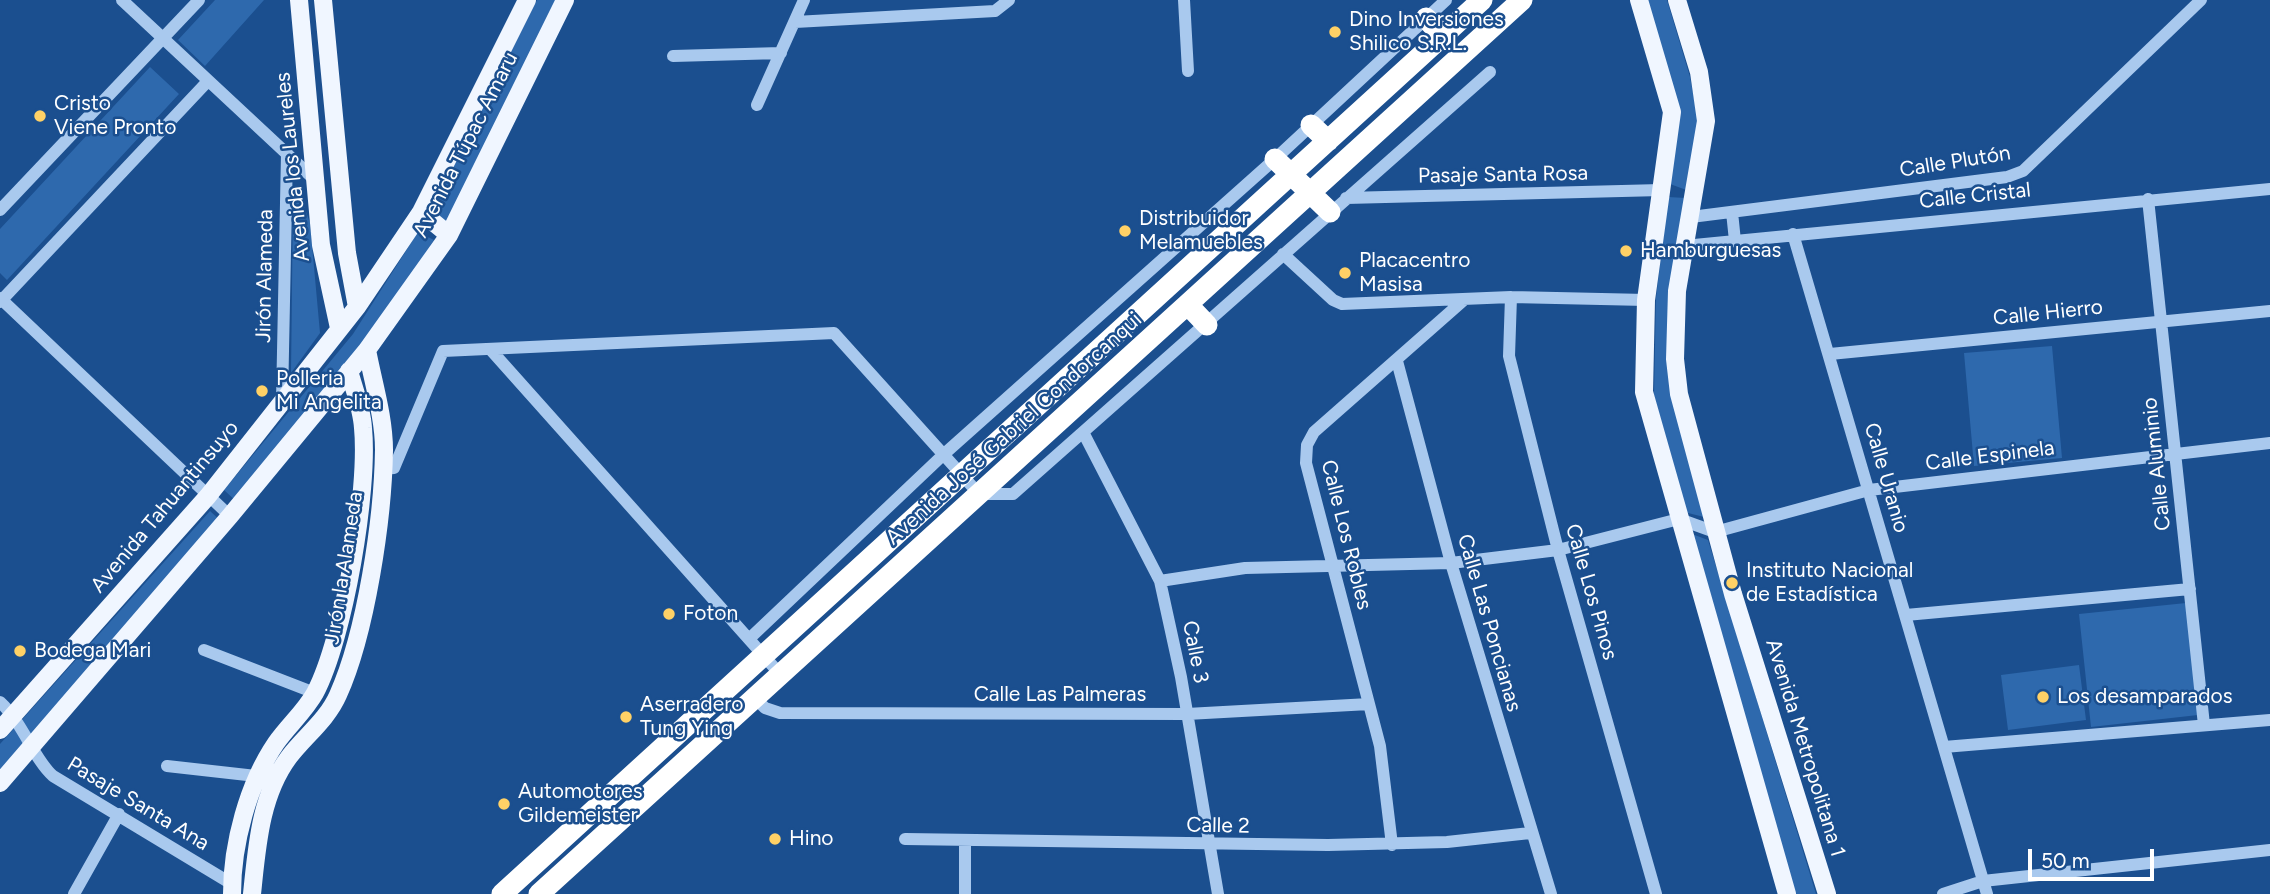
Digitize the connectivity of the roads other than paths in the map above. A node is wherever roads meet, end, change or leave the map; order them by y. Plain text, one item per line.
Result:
1 (122, 0) edge
2 (199, 0) edge
3 (299, 0) edge
4 (323, 0) edge
5 (527, 0) edge
6 (565, 0) edge
7 (804, 0) edge
8 (1184, 0) edge
9 (1446, 0) edge
10 (1482, 0) edge
11 (1522, 0) edge
12 (1639, 0) edge
13 (1677, 0) edge
14 (2201, 0) edge
15 (1007, 3) edge
16 (1426, 18) junction
17 (795, 22) junction
18 (1442, 36) junction
19 (162, 39) junction
20 (781, 53) junction
21 (673, 56) dead end
22 (1188, 71) dead end
23 (1490, 72) dead end
24 (208, 81) junction
25 (757, 105) dead end
26 (1311, 125) junction
27 (1328, 141) junction
28 (287, 152) junction
29 (1275, 159) junction
30 (1291, 174) junction
31 (315, 180) junction
32 (2270, 189) edge
33 (1661, 190) junction
34 (1310, 193) junction
35 (2148, 199) junction
36 (1338, 205) junction
37 (0, 210) edge
38 (421, 212) junction
39 (1732, 212) junction
40 (1691, 217) junction
41 (1793, 233) junction
42 (449, 235) junction
43 (1735, 241) junction
44 (1684, 246) junction
45 (1283, 254) junction
46 (1511, 297) junction
47 (1465, 299) junction
48 (1, 300) edge
49 (1646, 300) junction
50 (1188, 305) junction
51 (357, 307) junction
52 (2270, 311) edge
53 (2161, 321) junction
54 (1207, 325) junction
55 (339, 328) junction
56 (490, 349) junction
57 (367, 350) junction
58 (1830, 354) junction
59 (1397, 361) junction
60 (349, 371) junction
61 (282, 401) junction
62 (1084, 434) junction
63 (2270, 443) edge
64 (2175, 454) junction
65 (943, 455) junction
66 (382, 469) junction
67 (962, 475) junction
68 (1868, 490) junction
69 (979, 494) junction
70 (208, 496) junction
71 (230, 516) junction
72 (1679, 519) junction
73 (1715, 531) junction
74 (1558, 550) junction
75 (1451, 563) junction
76 (1332, 566) junction
77 (1160, 581) junction
78 (2190, 589) junction
79 (1906, 615) junction
80 (750, 638) junction
81 (204, 650) dead end
82 (765, 655) junction
83 (780, 674) junction
84 (315, 693) junction
85 (755, 698) junction
86 (0, 702) edge
87 (1369, 704) junction
88 (1187, 714) junction
89 (14, 715) junction
90 (2270, 720) edge
91 (2204, 725) junction
92 (0, 730) edge
93 (34, 746) junction
94 (1944, 747) junction
95 (167, 766) dead end
96 (256, 776) junction
97 (0, 783) edge
98 (119, 814) junction
99 (1530, 833) junction
100 (905, 839) dead end
101 (965, 842) junction
102 (1392, 845) junction
103 (1209, 846) junction
104 (2270, 850) edge
105 (1983, 881) junction
106 (232, 889) edge
107 (512, 891) edge
108 (74, 894) edge
109 (252, 894) edge
110 (539, 894) edge
111 (965, 894) edge
112 (1217, 894) edge
113 (1551, 894) edge
114 (1656, 894) edge
115 (1787, 894) edge
116 (1827, 894) edge
117 (1943, 894) edge
118 (1987, 894) edge

1 - 19 street
2 - 19 street
3 - 31 main road, Avenida los Laureles
4 - 51 main road
5 - 38 main road, Avenida Túpac Amaru
6 - 42 main road, Avenida Túpac Amaru
7 - 17 street
8 - 22 street
9 - 16 street
10 - 18 highway, Avenida José Gabriel Condorcanqui
11 - 34 highway, Avenida José Gabriel Condorcanqui
12 - 33 main road
13 - 40 main road, Avenida Metropolitana 1
14 - 39 street, Calle Plutón
15 - 17 street
16 - 18 highway
16 - 26 street
17 - 20 street
18 - 27 highway, Avenida José Gabriel Condorcanqui
19 - 24 street
19 - 37 street
20 - 21 street
20 - 25 street
23 - 36 street
24 - 28 street
24 - 48 street
26 - 27 highway
26 - 29 street
27 - 30 highway, Avenida José Gabriel Condorcanqui
28 - 31 street
28 - 61 street, Jirón Alameda
29 - 30 highway
29 - 65 street
30 - 34 highway
30 - 67 highway, Avenida José Gabriel Condorcanqui
31 - 55 main road, Avenida los Laureles
32 - 35 street, Calle Cristal
33 - 36 street, Pasaje Santa Rosa
33 - 49 main road
34 - 36 highway
34 - 50 highway, Avenida José Gabriel Condorcanqui
35 - 41 street, Calle Cristal
35 - 53 street, Calle Aluminio
36 - 45 street
38 - 42 main road
38 - 51 main road, Avenida Túpac Amaru
39 - 40 street, Calle Plutón
39 - 43 street
40 - 44 main road, Avenida Metropolitana 1
41 - 43 street, Calle Cristal
41 - 58 street, Calle Uranio
42 - 57 main road, Avenida Túpac Amaru
43 - 44 street, Calle Cristal
44 - 73 main road, Avenida Metropolitana 1
45 - 47 street
45 - 54 street
46 - 47 street
46 - 49 street
46 - 74 street, Calle Los Pinos
47 - 59 street, Calle Los Robles
48 - 70 street
49 - 72 main road
50 - 54 highway
50 - 69 highway, Avenida José Gabriel Condorcanqui
51 - 55 main road, Avenida Tahuantinsuyo
52 - 53 street, Calle Hierro
53 - 58 street, Calle Hierro
53 - 64 street, Calle Aluminio
54 - 62 street
55 - 61 main road, Avenida Tahuantinsuyo
56 - 65 street
56 - 66 street
56 - 80 street
57 - 60 main road, Avenida Túpac Amaru
57 - 66 main road, Jirón la Alameda
58 - 68 street, Calle Uranio
59 - 75 street, Calle Las Poncianas
59 - 76 street, Calle Los Robles
60 - 71 main road
60 - 84 main road, Jirón la Alameda
61 - 70 main road, Avenida Tahuantinsuyo
62 - 69 street
62 - 77 street, Calle 3
63 - 64 street, Calle Espinela
64 - 68 street, Calle Espinela
64 - 78 street, Calle Aluminio
65 - 67 street
65 - 80 street
66 - 109 main road, Jirón la Alameda
67 - 69 street
67 - 82 highway, Avenida José Gabriel Condorcanqui
68 - 73 street, Calle Espinela
68 - 79 street, Calle Uranio
69 - 83 highway, Avenida José Gabriel Condorcanqui
70 - 71 street
70 - 89 main road, Avenida Tahuantinsuyo
71 - 93 main road
72 - 73 street
72 - 74 street
72 - 115 main road
73 - 116 main road, Avenida Metropolitana 1
74 - 75 street
74 - 114 street, Calle Los Pinos
75 - 76 street
75 - 99 street, Calle Las Poncianas
76 - 77 street
76 - 87 street, Calle Los Robles
77 - 88 street, Calle 3
78 - 79 street
78 - 91 street, Calle Aluminio
79 - 94 street, Calle Uranio
80 - 82 street
81 - 84 street
82 - 83 street
82 - 107 highway, Avenida José Gabriel Condorcanqui
83 - 85 highway, Avenida José Gabriel Condorcanqui
84 - 96 main road, Jirón la Alameda
85 - 88 street, Calle Las Palmeras
85 - 110 highway, Avenida José Gabriel Condorcanqui
86 - 89 street, Pasaje Santa Ana
87 - 88 street, Calle Las Palmeras
87 - 102 street, Calle Los Robles
88 - 103 street, Calle 3
89 - 92 main road, Avenida Tahuantinsuyo
89 - 93 street, Pasaje Santa Ana
90 - 91 street
91 - 94 street
93 - 97 main road
93 - 98 street, Pasaje Santa Ana
94 - 105 street, Calle Uranio
95 - 96 street
96 - 106 main road, Jirón la Alameda
98 - 106 street, Pasaje Santa Ana
98 - 108 street
99 - 102 street, Calle 2
99 - 113 street, Calle Las Poncianas
100 - 101 street, Calle 2
101 - 103 street, Calle 2
101 - 111 street
102 - 103 street, Calle 2
103 - 112 street, Calle 3
104 - 105 street
105 - 117 street
105 - 118 street, Calle Uranio

